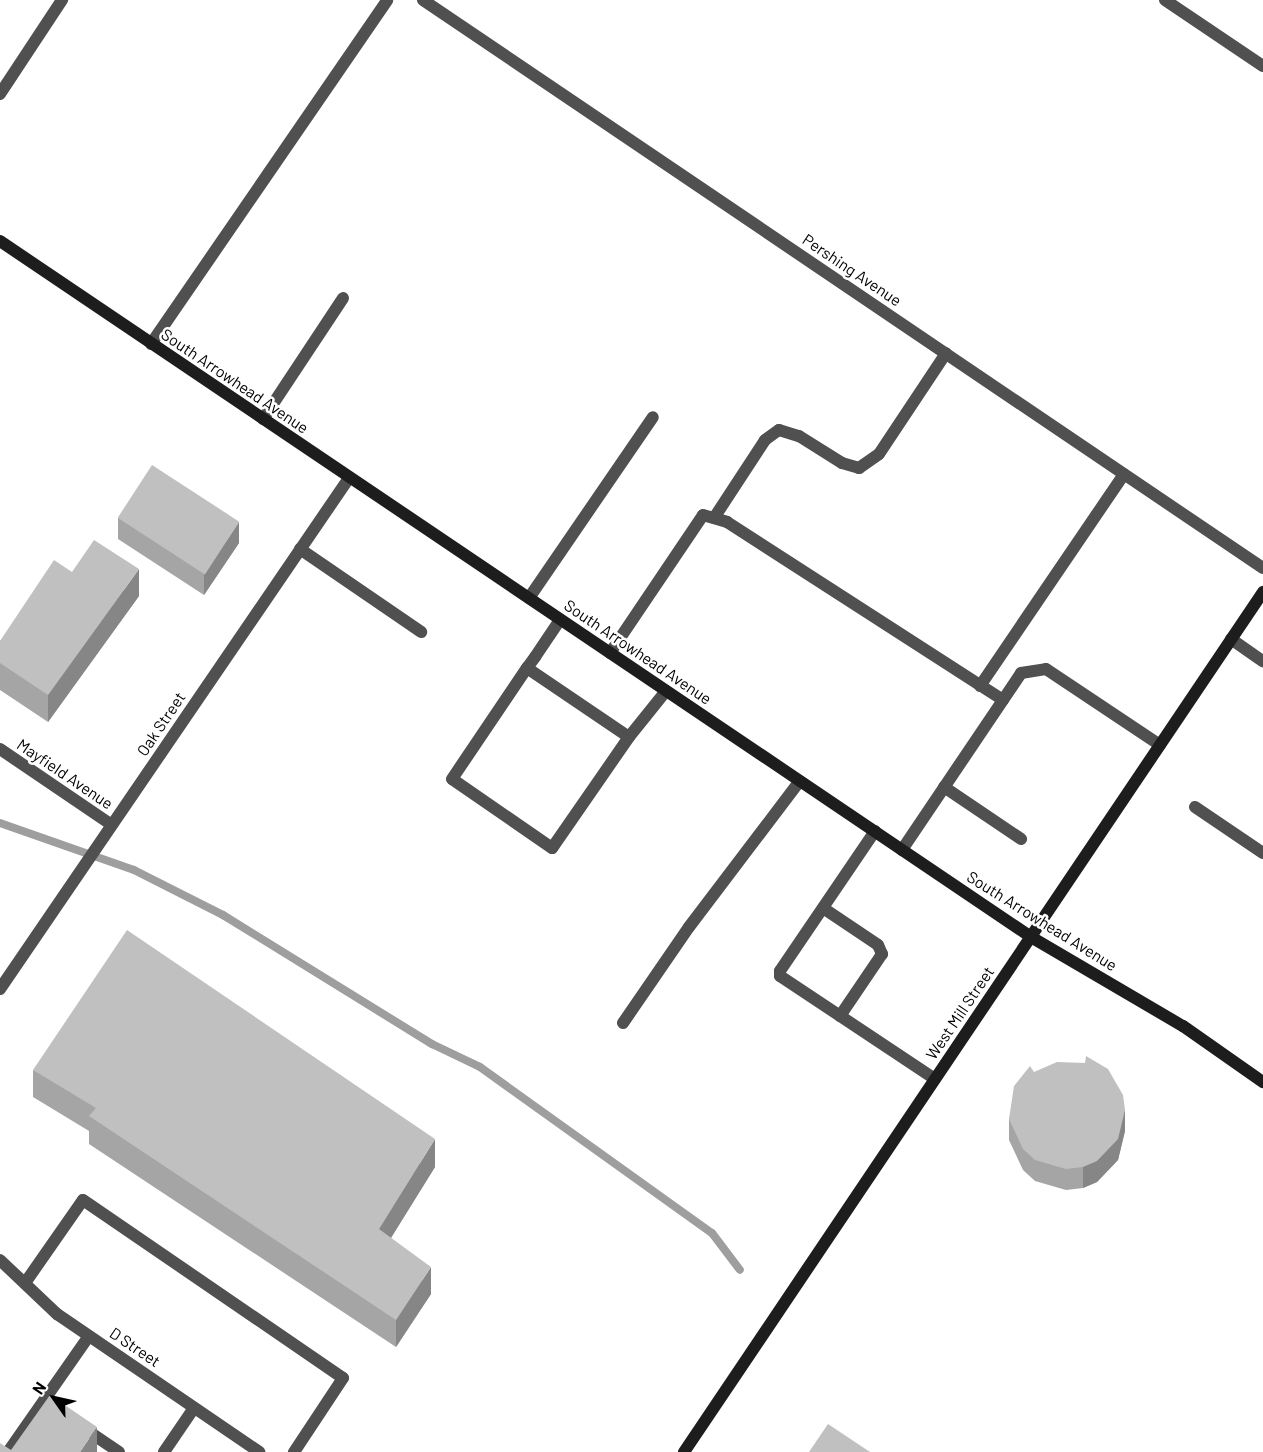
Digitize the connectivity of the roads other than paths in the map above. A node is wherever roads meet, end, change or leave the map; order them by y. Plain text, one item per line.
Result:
1 (62, 0) edge
2 (387, 0) edge
3 (423, 0) edge
4 (1165, 0) edge
5 (1263, 66) edge
6 (0, 94) edge
7 (0, 241) edge
8 (343, 298) dead end
9 (151, 344) junction
10 (946, 353) junction
11 (653, 417) dead end
12 (263, 419) junction
13 (1124, 474) junction
14 (348, 478) junction
15 (714, 518) junction
16 (300, 549) junction
17 (1263, 568) edge
18 (1263, 592) edge
19 (529, 598) junction
20 (560, 620) junction
21 (421, 632) dead end
22 (1231, 639) junction
23 (610, 653) junction
24 (1263, 661) edge
25 (527, 668) junction
26 (980, 686) junction
27 (666, 691) junction
28 (1003, 700) junction
29 (629, 737) junction
30 (1160, 745) junction
31 (0, 749) edge
32 (800, 781) junction
33 (944, 787) junction
34 (1195, 807) dead end
35 (112, 825) junction
36 (875, 831) junction
37 (1020, 838) dead end
38 (902, 850) junction
39 (1263, 853) edge
40 (823, 908) junction
41 (1031, 937) junction
42 (0, 989) edge
43 (840, 1016) junction
44 (623, 1023) dead end
45 (935, 1079) junction
46 (1263, 1082) edge
47 (0, 1260) edge
48 (25, 1282) junction
49 (89, 1336) junction
50 (194, 1408) junction
51 (72, 1420) edge
52 (8, 1452) edge
53 (119, 1452) edge
54 (164, 1452) edge
55 (259, 1452) edge
56 (294, 1452) edge
57 (684, 1452) edge

1 - 6 street
2 - 9 street
3 - 10 street, Pershing Avenue
4 - 5 street
7 - 9 main road, South Arrowhead Avenue
8 - 12 street
9 - 12 main road, South Arrowhead Avenue
10 - 13 street, Pershing Avenue
10 - 15 street
11 - 19 street
12 - 14 main road, South Arrowhead Avenue
13 - 17 street, Pershing Avenue
13 - 26 street
14 - 16 street, Oak Street
14 - 19 main road, South Arrowhead Avenue
15 - 23 street
15 - 26 street
16 - 21 street
16 - 35 street, Oak Street
18 - 22 main road, West Mill Street
19 - 20 main road, South Arrowhead Avenue
20 - 23 main road, South Arrowhead Avenue
20 - 25 street
22 - 24 street
22 - 30 main road, West Mill Street
23 - 27 main road, South Arrowhead Avenue
25 - 29 street
25 - 29 street
26 - 28 street
27 - 29 street
27 - 32 main road, South Arrowhead Avenue
28 - 30 street
28 - 33 street
30 - 41 main road, West Mill Street
31 - 35 street, Mayfield Avenue
32 - 36 main road, South Arrowhead Avenue
32 - 44 street
33 - 37 street
33 - 38 street
34 - 39 street
35 - 42 street, Oak Street
36 - 38 main road, South Arrowhead Avenue
36 - 40 street
38 - 41 main road, South Arrowhead Avenue
40 - 43 street
40 - 43 street
41 - 45 main road, West Mill Street
41 - 46 main road, South Arrowhead Avenue
43 - 45 street
45 - 57 main road, West Mill Street
47 - 48 street, D Street
48 - 49 street, D Street
48 - 56 street
49 - 50 street, D Street
49 - 52 street
50 - 54 street
50 - 55 street, D Street
51 - 53 street

